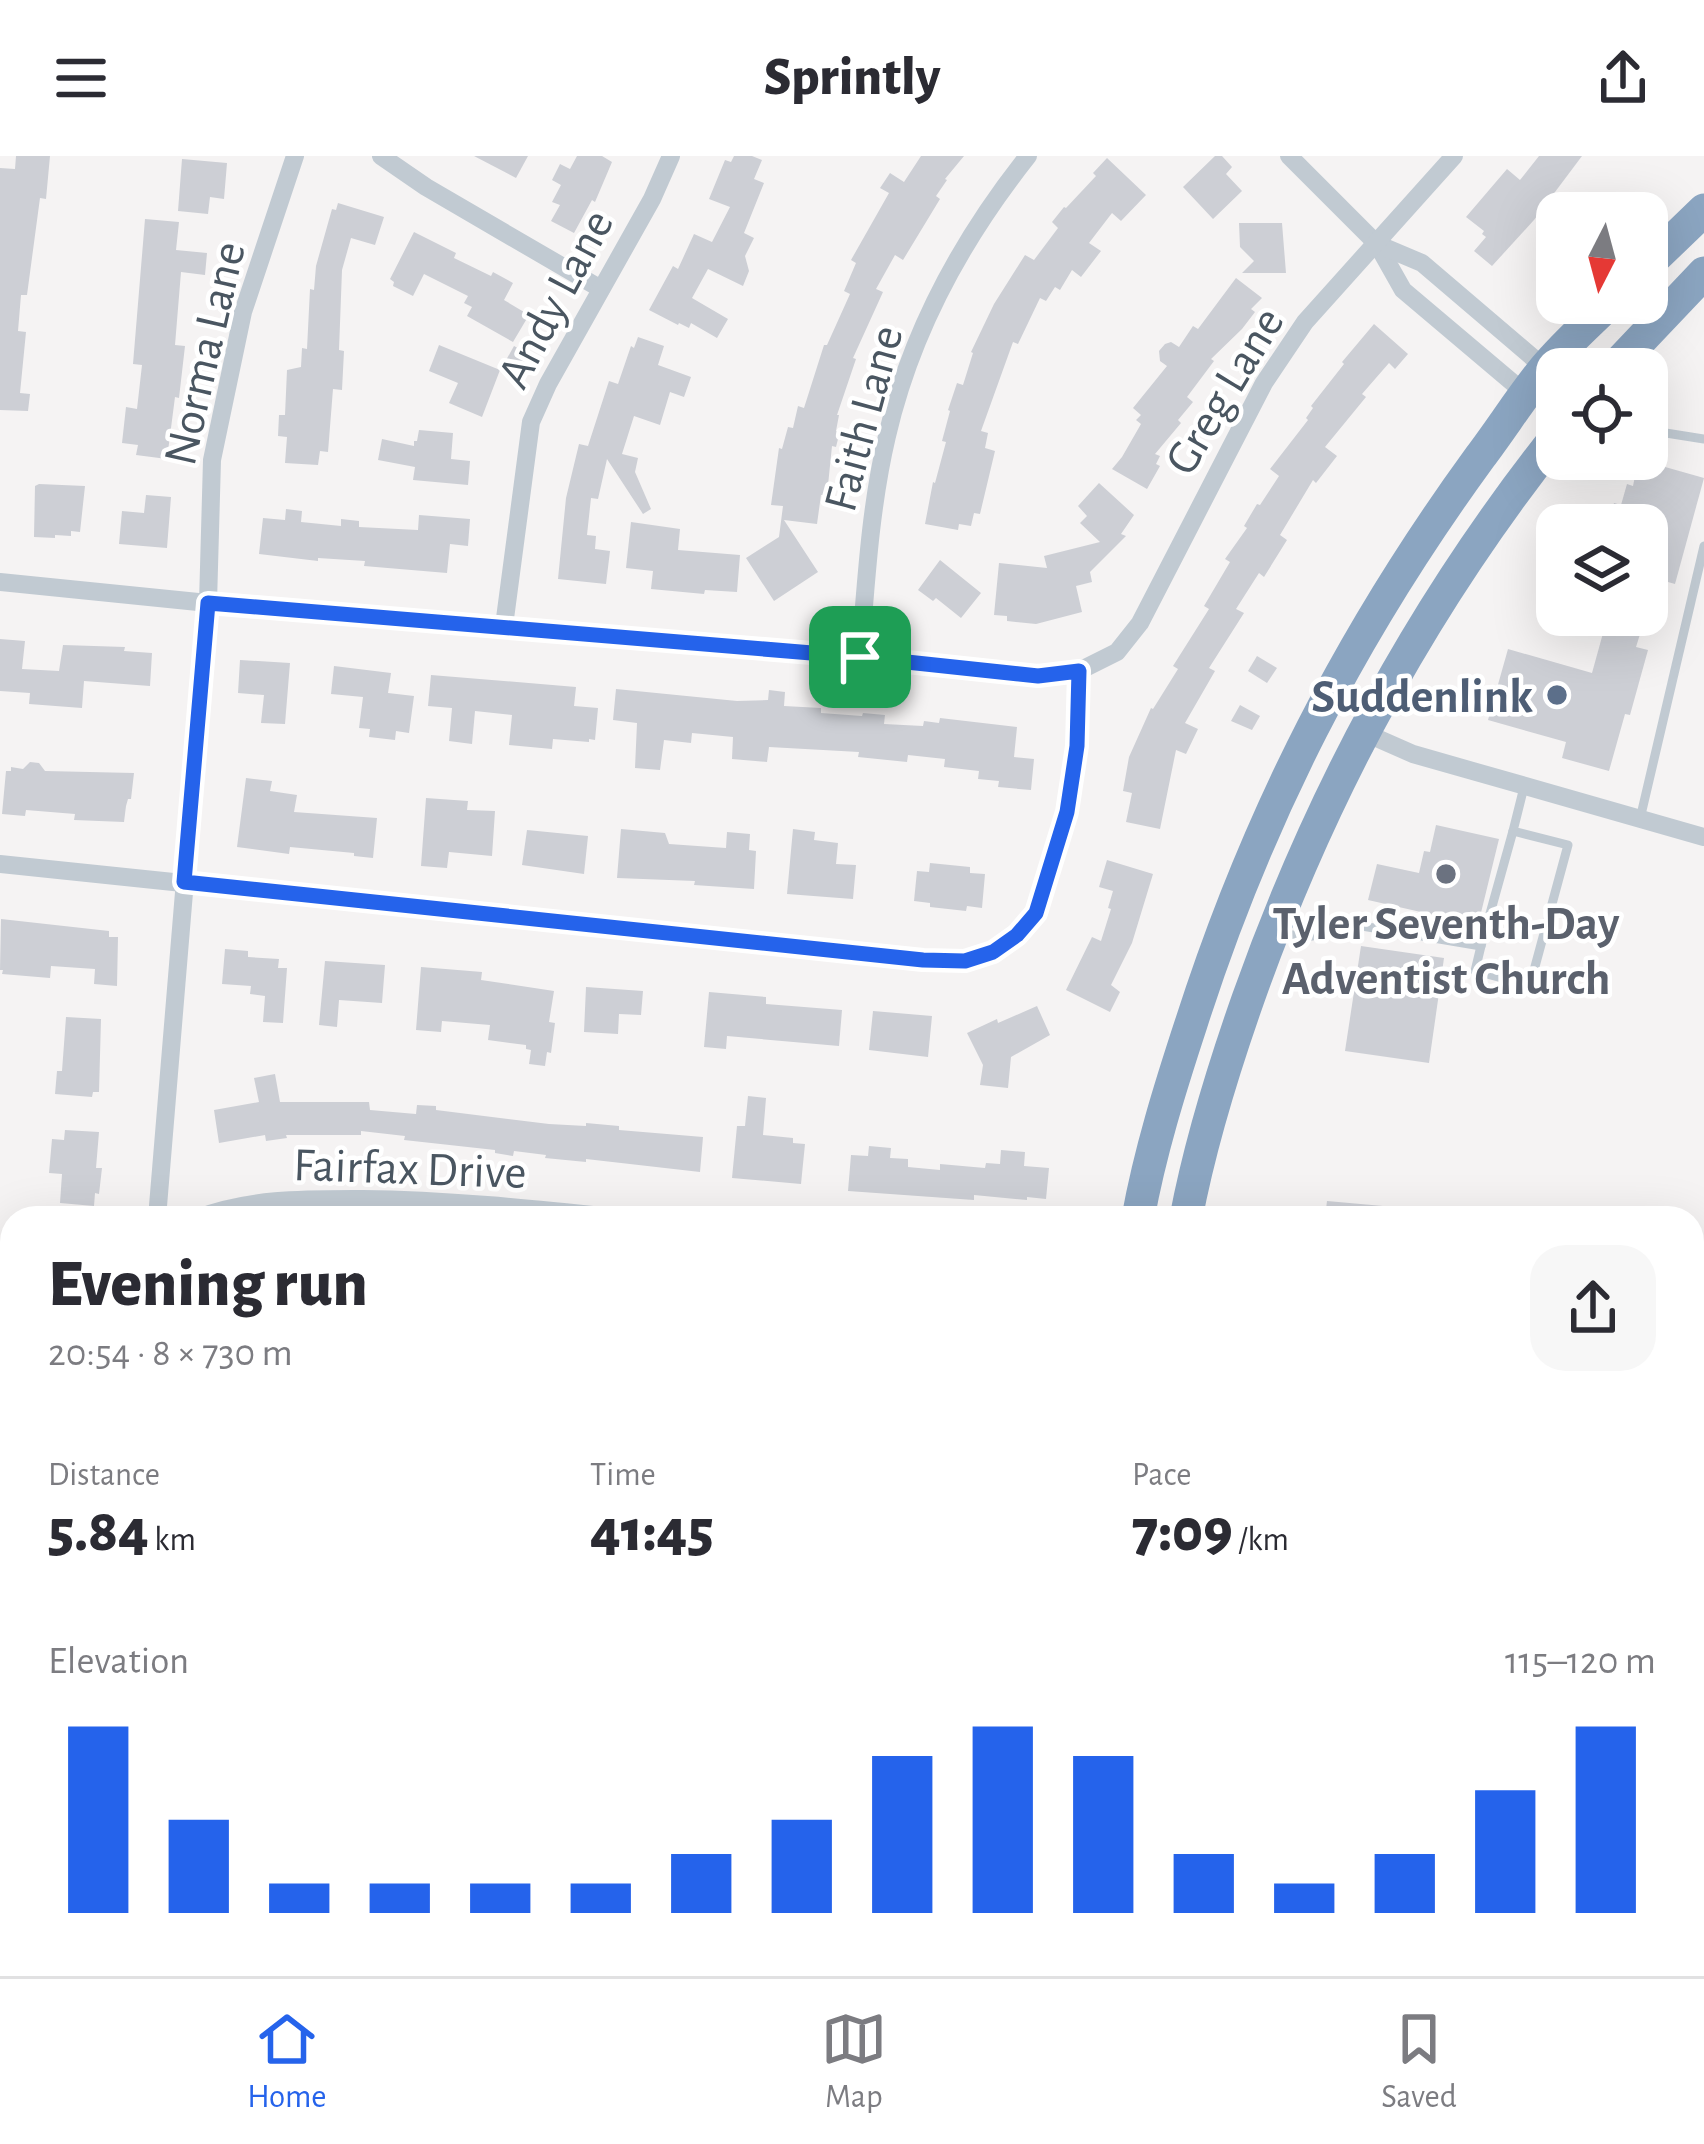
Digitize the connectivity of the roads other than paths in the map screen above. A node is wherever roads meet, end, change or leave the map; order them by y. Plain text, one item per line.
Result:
1 (295, 156) edge
2 (381, 156) edge
3 (671, 156) edge
4 (1028, 156) edge
5 (1289, 156) edge
6 (1454, 156) edge
7 (1704, 209) edge
8 (1377, 244) junction
9 (1668, 244) edge
10 (1704, 273) edge
11 (601, 289) junction
12 (1589, 324) edge
13 (1567, 348) edge
14 (1633, 348) edge
15 (1536, 381) junction
16 (1668, 433) edge
17 (1704, 439) edge
18 (1536, 463) edge
19 (1704, 546) edge
20 (0, 582) edge
21 (208, 603) junction
22 (504, 626) junction
23 (860, 657) junction
24 (1079, 671) junction
25 (1363, 732) junction
26 (1524, 786) junction
27 (1640, 819) junction
28 (1513, 831) junction
29 (1704, 837) edge
30 (0, 864) edge
31 (184, 882) junction
32 (1272, 932) junction
33 (1481, 946) junction
34 (158, 1206) edge
35 (242, 1206) edge
36 (405, 1206) edge
37 (1141, 1206) edge
38 (1189, 1206) edge

1 - 21 street, Norma Lane
2 - 11 street
3 - 11 street, Andy Lane
4 - 23 street, Faith Lane
5 - 8 street
6 - 8 street, Greg Lane
7 - 9 highway
8 - 15 street
8 - 15 street
8 - 24 street, Greg Lane
10 - 14 highway
11 - 22 street, Andy Lane
12 - 13 highway
15 - 37 highway
16 - 17 lane
18 - 25 highway
19 - 27 lane
20 - 21 street
21 - 22 street
21 - 31 street, Norma Lane
22 - 23 street
23 - 24 street
24 - 31 street
25 - 26 street
25 - 32 highway
26 - 27 street
26 - 28 lane
27 - 29 street
28 - 33 lane
28 - 33 lane
30 - 31 street
31 - 34 street, Norma Lane
32 - 33 lane
32 - 38 highway
35 - 36 street, Fairfax Drive

